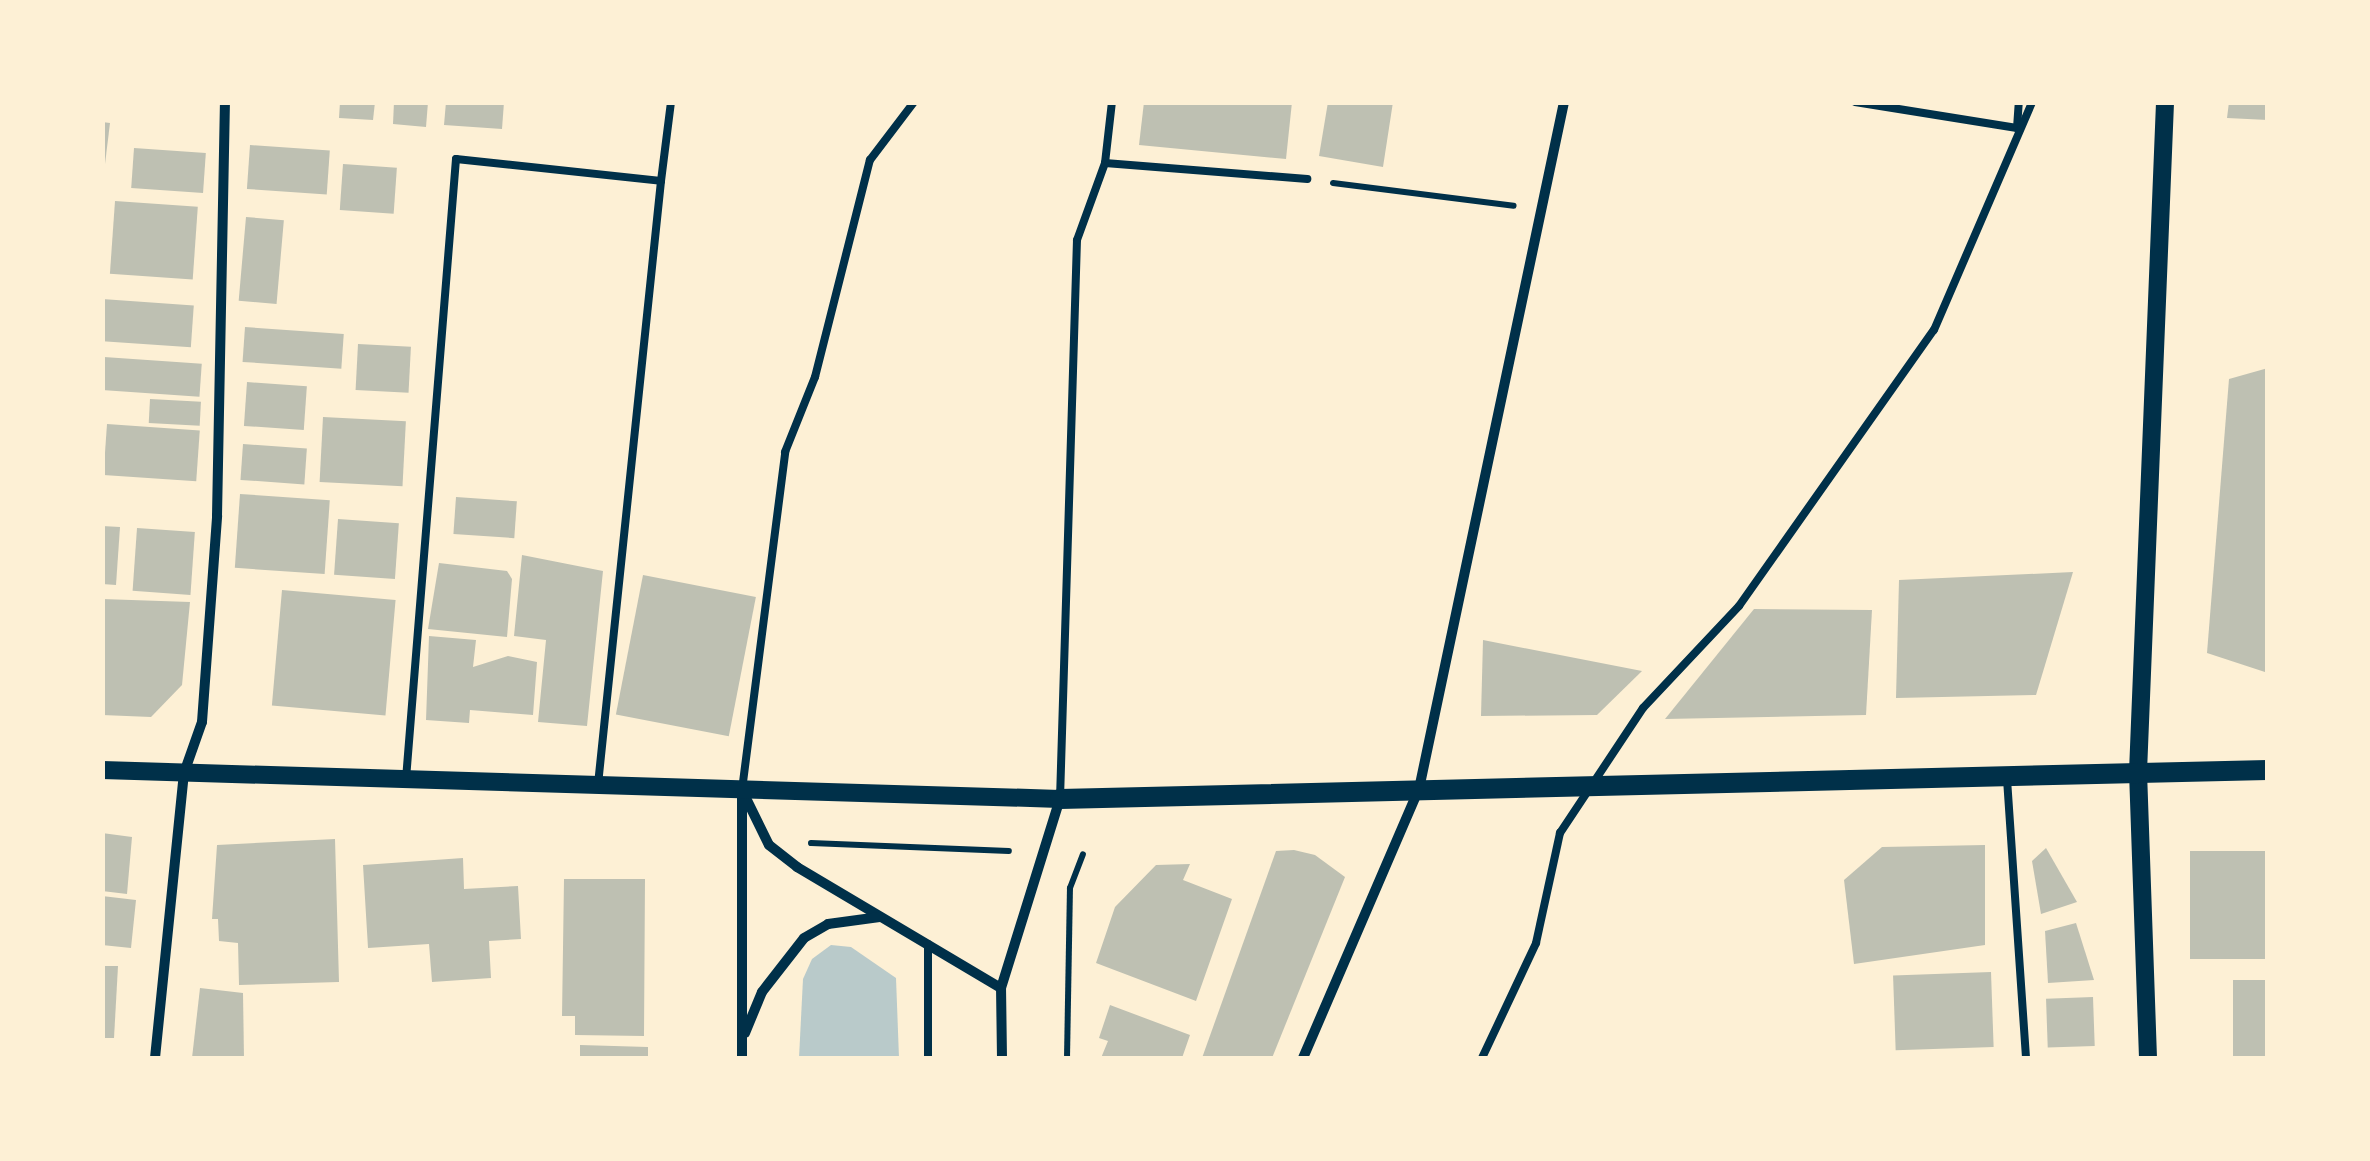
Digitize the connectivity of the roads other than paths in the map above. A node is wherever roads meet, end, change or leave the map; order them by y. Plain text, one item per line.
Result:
1 (225, 102) edge
2 (671, 102) edge
3 (914, 102) edge
4 (1112, 102) edge
5 (1564, 102) edge
6 (1855, 102) edge
7 (2019, 102) edge
8 (2032, 102) edge
9 (2165, 102) edge
10 (2017, 128) junction
11 (1104, 163) junction
12 (1307, 179) road end
13 (662, 181) junction
14 (102, 770) edge
15 (2268, 770) edge
16 (2138, 772) junction
17 (184, 773) junction
18 (2007, 775) junction
19 (406, 780) junction
20 (598, 786) junction
21 (1590, 786) junction
22 (742, 790) junction
23 (1418, 790) junction
24 (1060, 799) junction
25 (882, 917) junction
26 (928, 944) junction
27 (1000, 988) junction
28 (742, 1038) junction
29 (155, 1058) edge
30 (742, 1058) edge
31 (928, 1058) edge
32 (1002, 1058) edge
33 (1303, 1058) edge
34 (1482, 1058) edge
35 (2026, 1058) edge
36 (2148, 1058) edge

1 - 17 street
2 - 13 lane
3 - 22 lane
4 - 11 lane
5 - 23 street
6 - 10 lane
7 - 10 lane
8 - 10 lane
9 - 16 street
10 - 21 lane
11 - 12 lane
11 - 24 lane
13 - 19 lane
13 - 20 lane
14 - 17 street
15 - 16 main road
16 - 18 main road
16 - 36 street
17 - 19 street
17 - 29 street
18 - 21 main road
18 - 35 lane
19 - 20 street
20 - 22 street
21 - 23 main road
21 - 34 lane
22 - 24 street
22 - 25 street
22 - 28 street
23 - 24 main road
23 - 33 street
24 - 27 street
25 - 26 street
25 - 28 street
26 - 27 street
26 - 31 lane
27 - 32 street
28 - 30 street

